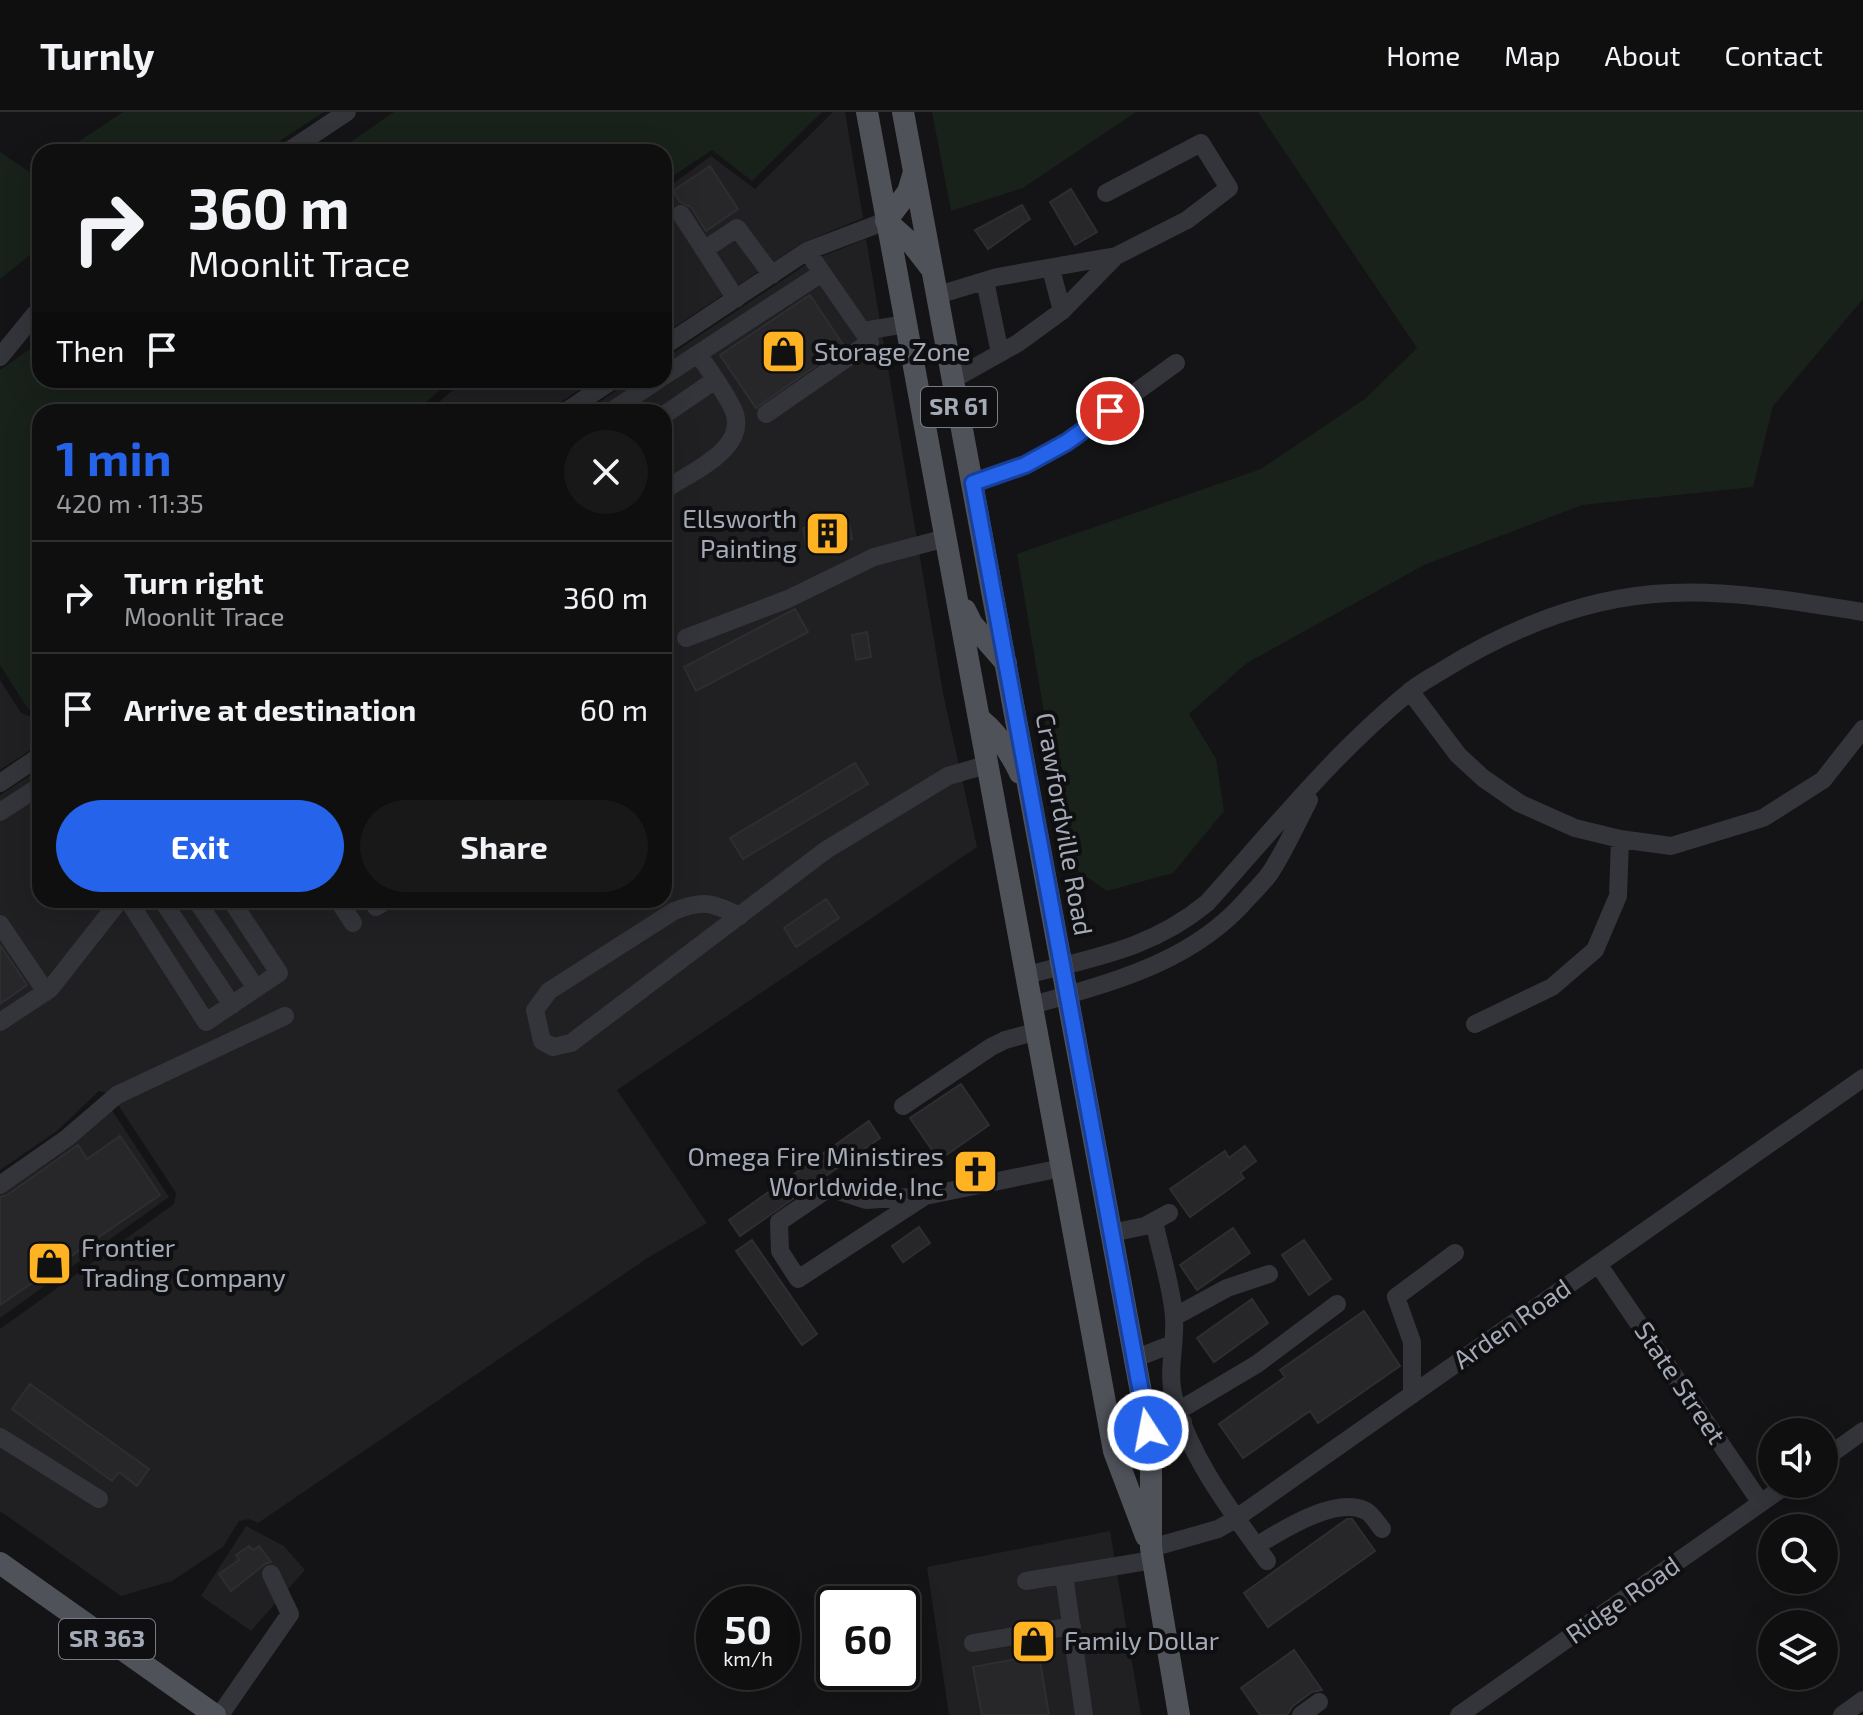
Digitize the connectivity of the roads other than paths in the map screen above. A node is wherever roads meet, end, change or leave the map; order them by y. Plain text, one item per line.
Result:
1 (347, 112) edge
2 (867, 112) edge
3 (903, 112) edge
4 (299, 144) edge
5 (914, 172) junction
6 (1106, 193) dead end
7 (681, 214) dead end
8 (886, 221) junction
9 (704, 250) junction
10 (807, 251) junction
11 (1116, 256) junction
12 (1051, 269) junction
13 (933, 271) junction
14 (822, 273) junction
15 (772, 275) junction
16 (985, 281) junction
17 (938, 295) junction
18 (736, 299) junction
19 (1062, 311) junction
20 (32, 320) edge
21 (906, 324) junction
22 (863, 331) junction
23 (672, 341) edge
24 (1000, 353) junction
25 (698, 354) junction
26 (0, 357) edge
27 (1176, 363) dead end
28 (672, 371) edge
29 (954, 379) junction
30 (715, 380) junction
31 (601, 388) edge
32 (646, 388) edge
33 (577, 404) edge
34 (622, 404) edge
35 (672, 410) edge
36 (766, 414) dead end
37 (973, 483) junction
38 (672, 485) edge
39 (946, 538) junction
40 (957, 594) junction
41 (1863, 612) edge
42 (686, 638) dead end
43 (1006, 663) junction
44 (1410, 691) junction
45 (981, 720) junction
46 (1863, 729) edge
47 (32, 761) edge
48 (989, 764) junction
49 (1321, 777) junction
50 (0, 783) edge
51 (32, 791) edge
52 (1030, 791) junction
53 (0, 812) edge
54 (1620, 839) junction
55 (1207, 903) junction
56 (117, 908) edge
57 (126, 908) edge
58 (167, 908) edge
59 (201, 908) edge
60 (236, 908) edge
61 (343, 908) edge
62 (740, 916) junction
63 (353, 923) dead end
64 (1223, 923) junction
65 (0, 924) edge
66 (1061, 966) junction
67 (1027, 975) junction
68 (256, 988) junction
69 (46, 992) junction
70 (1067, 995) junction
71 (232, 1005) junction
72 (1033, 1005) junction
73 (285, 1016) dead end
74 (0, 1022) edge
75 (1475, 1024) dead end
76 (1038, 1031) junction
77 (1863, 1078) edge
78 (903, 1106) dead end
79 (1062, 1168) junction
80 (0, 1185) edge
81 (925, 1196) junction
82 (1111, 1233) junction
83 (1455, 1253) dead end
84 (1598, 1264) junction
85 (1269, 1274) dead end
86 (1337, 1304) dead end
87 (1174, 1317) junction
88 (1172, 1344) junction
89 (1134, 1359) junction
90 (1412, 1395) junction
91 (1180, 1416) junction
92 (1148, 1430) junction
93 (1863, 1431) edge
94 (0, 1437) edge
95 (1838, 1449) edge
96 (1768, 1498) edge
97 (99, 1499) dead end
98 (1761, 1503) junction
99 (1236, 1518) junction
100 (1382, 1529) dead end
101 (1152, 1554) junction
102 (0, 1563) edge
103 (271, 1574) dead end
104 (1064, 1575) junction
105 (1026, 1581) dead end
106 (1072, 1626) junction
107 (973, 1643) dead end
108 (1863, 1700) edge
109 (1319, 1702) dead end
110 (217, 1715) edge
111 (1084, 1715) edge
112 (1179, 1715) edge
113 (1301, 1715) edge
114 (1459, 1715) edge
115 (1842, 1715) edge

1 - 4 street
2 - 8 main road, Crawfordville Road / SR 61
3 - 5 main road, Crawfordville Road / SR 61
5 - 8 main road
5 - 13 main road, Crawfordville Road / SR 61
6 - 11 street
7 - 9 street
8 - 10 street
8 - 13 main road
8 - 21 main road, Crawfordville Road / SR 61
9 - 15 street
9 - 18 street
10 - 14 street
10 - 15 street
11 - 12 street
11 - 19 street
12 - 16 street
12 - 19 street
13 - 17 main road, Crawfordville Road / SR 61
14 - 22 street
14 - 25 street
15 - 18 street
16 - 17 street
16 - 24 street
17 - 29 main road, Crawfordville Road / SR 61
18 - 23 street
19 - 24 street
20 - 26 street
21 - 22 street
21 - 39 main road, Crawfordville Road / SR 61
22 - 36 street
24 - 29 street
25 - 28 street
25 - 30 street
27 - 37 street
29 - 37 main road, Crawfordville Road / SR 61
30 - 35 street
30 - 38 street
31 - 33 street
32 - 34 street
37 - 43 main road, Crawfordville Road / SR 61
39 - 40 main road, Crawfordville Road / SR 61
39 - 42 street
40 - 43 main road
40 - 45 main road, Crawfordville Road / SR 61
41 - 44 street
43 - 52 main road, Crawfordville Road / SR 61
44 - 49 street
44 - 54 street
45 - 48 main road, Crawfordville Road / SR 61
45 - 52 main road
46 - 54 street
47 - 50 street
48 - 62 street
48 - 67 main road, Crawfordville Road / SR 61
49 - 55 street
49 - 64 street
51 - 53 street
52 - 66 main road, Crawfordville Road / SR 61
54 - 75 street
55 - 64 street
55 - 66 street
56 - 69 street
57 - 71 street
58 - 71 street
59 - 68 street
60 - 68 street
61 - 63 street
62 - 62 street
64 - 70 street
65 - 69 street
66 - 67 street
66 - 70 main road, Crawfordville Road / SR 61
67 - 72 main road, Crawfordville Road / SR 61
68 - 71 street
69 - 74 street
70 - 72 street
70 - 82 main road, Crawfordville Road / SR 61
72 - 76 main road, Crawfordville Road / SR 61
73 - 80 street
76 - 78 street
76 - 79 main road, Crawfordville Road / SR 61
77 - 84 street, Arden Road
79 - 81 street
79 - 101 main road, Crawfordville Road / SR 61
81 - 81 street
82 - 87 street
82 - 89 main road, Crawfordville Road / SR 61
83 - 90 street
84 - 90 street, Arden Road
84 - 98 street, State Street
85 - 87 street
86 - 91 street
87 - 88 street
88 - 89 street
88 - 91 street
89 - 92 main road, Crawfordville Road / SR 61
90 - 99 street, Arden Road
91 - 92 street
91 - 99 street
92 - 101 main road, Crawfordville Road / SR 61
93 - 95 street
94 - 97 street
96 - 98 street, Ridge Road
98 - 114 street, Ridge Road
99 - 100 street
99 - 101 street, Arden Road
101 - 104 street, Arden Road
101 - 112 main road, Crawfordville Road / SR 61
102 - 110 main road, SR 363
103 - 110 street
104 - 105 street, Arden Road
104 - 106 street
106 - 107 street
106 - 111 street
108 - 115 street
109 - 113 street

